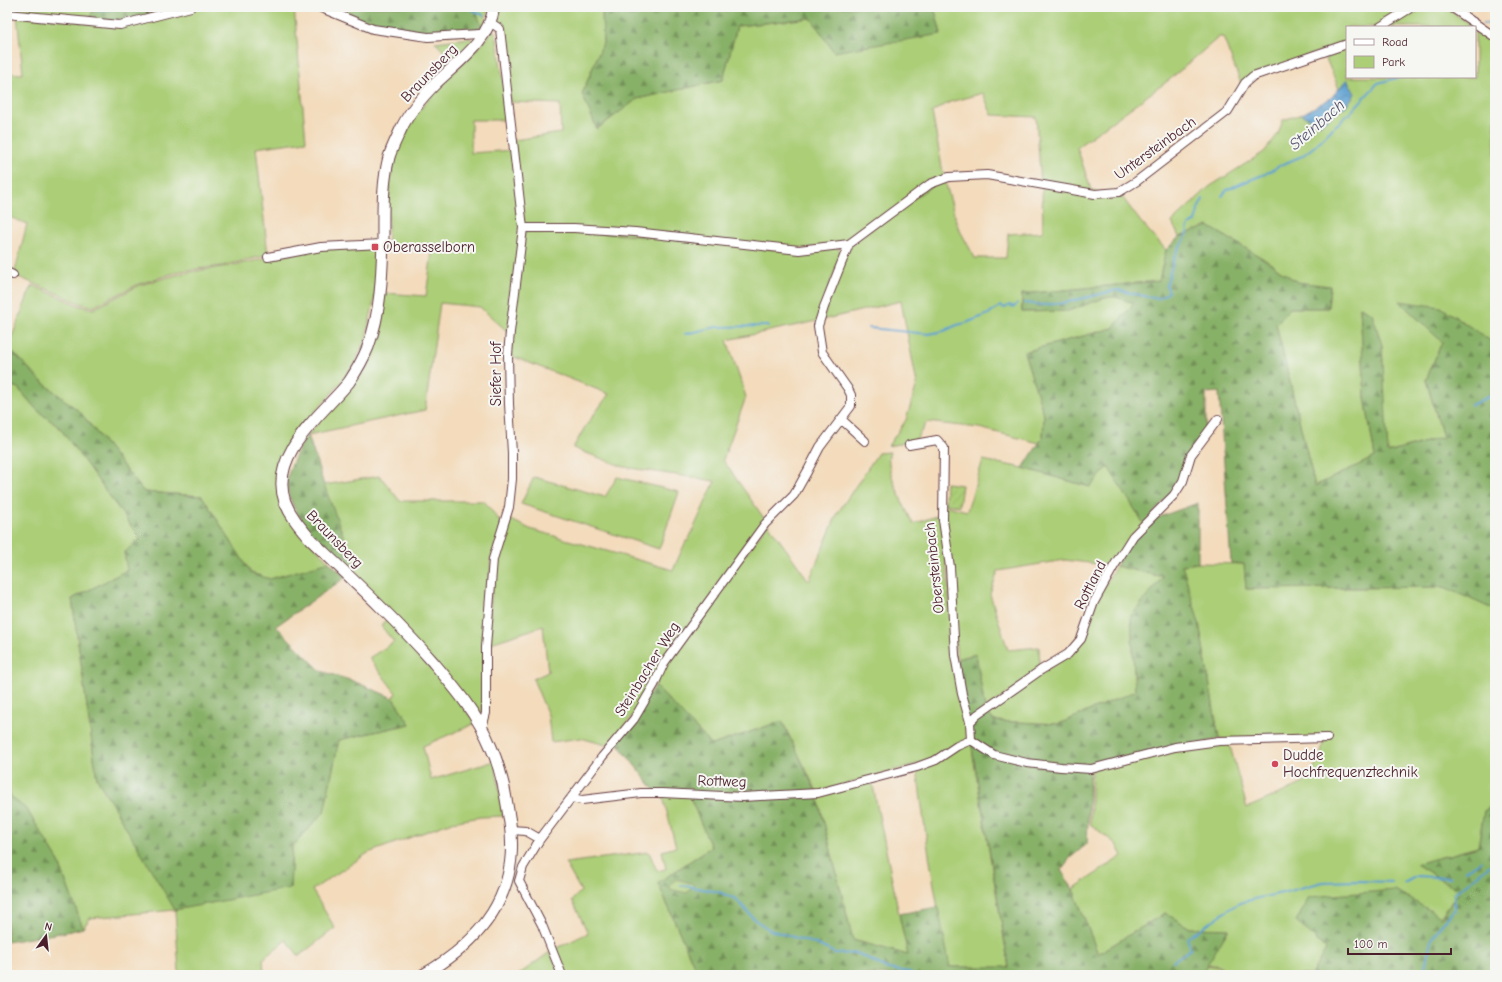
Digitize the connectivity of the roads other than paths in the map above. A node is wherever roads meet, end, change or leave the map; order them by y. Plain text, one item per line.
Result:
1 (191, 7) edge
2 (319, 7) edge
3 (494, 7) edge
4 (1412, 7) edge
5 (1451, 7) edge
6 (7, 14) edge
7 (490, 22) junction
8 (1382, 26) edge
9 (482, 37) junction
10 (1495, 37) edge
11 (1346, 44) edge
12 (523, 228) junction
13 (382, 244) junction
14 (848, 244) junction
15 (268, 257) dead end
16 (1218, 418) dead end
17 (842, 419) junction
18 (865, 441) dead end
19 (909, 445) dead end
20 (970, 722) junction
21 (482, 728) junction
22 (1327, 738) dead end
23 (971, 740) junction
24 (571, 798) junction
25 (511, 830) junction
26 (540, 839) junction
27 (523, 867) junction
28 (508, 874) junction
29 (423, 975) edge
30 (562, 975) edge

1 - 6 street
2 - 9 street
3 - 7 main road, Braunsberg
4 - 8 street
5 - 10 street
7 - 9 main road, Braunsberg
7 - 12 street, Siefer Hof
9 - 13 main road, Braunsberg
11 - 14 street, Untersteinbach
12 - 14 street
12 - 21 street, Siefer Hof
13 - 15 street
13 - 21 main road, Braunsberg
14 - 17 street
16 - 20 street, Rottland
17 - 18 street
17 - 24 street, Steinbacher Weg
19 - 20 street, Obersteinbach
20 - 23 street
21 - 25 main road, Braunsberg
22 - 23 street
23 - 24 street, Rottweg
24 - 26 street, Steinbacher Weg
25 - 26 street
25 - 28 main road, Braunsberg
26 - 27 street, Steinbacher Weg
27 - 28 street
27 - 30 street
28 - 29 main road, Braunsberg

